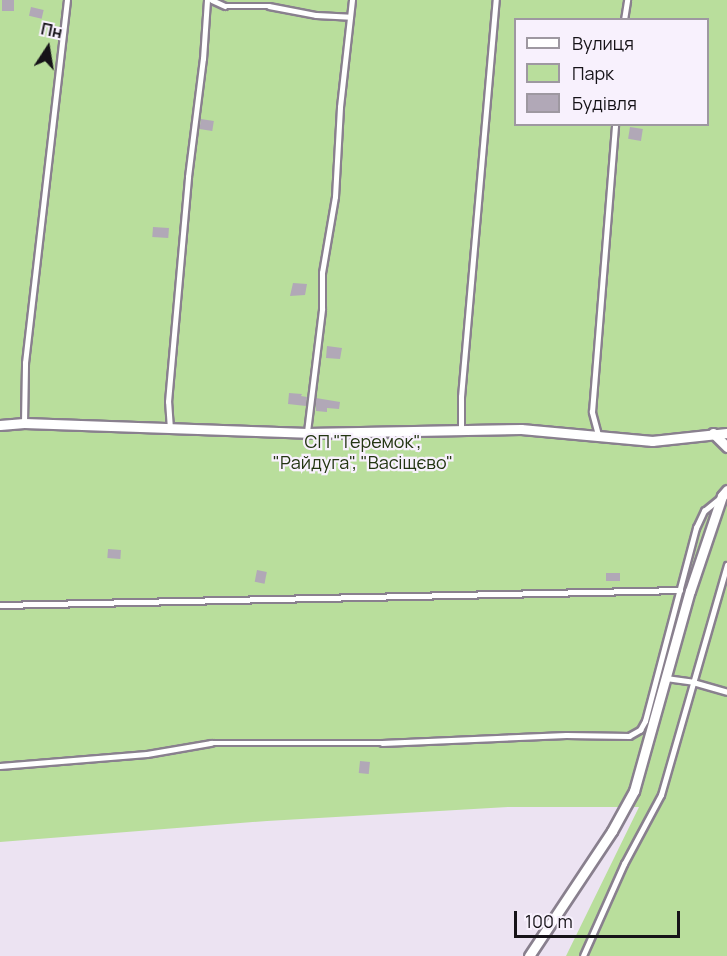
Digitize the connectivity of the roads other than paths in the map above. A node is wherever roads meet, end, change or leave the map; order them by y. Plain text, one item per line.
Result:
1 (67, 0) edge
2 (207, 0) edge
3 (212, 0) edge
4 (352, 0) edge
5 (496, 0) edge
6 (627, 0) edge
7 (350, 17) junction
8 (624, 18) edge
9 (615, 126) edge
10 (24, 423) junction
11 (0, 425) edge
12 (170, 429) junction
13 (461, 430) junction
14 (713, 433) junction
15 (727, 433) edge
16 (307, 434) junction
17 (598, 436) junction
18 (727, 447) edge
19 (727, 481) edge
20 (724, 493) edge
21 (727, 565) edge
22 (680, 590) junction
23 (0, 605) edge
24 (666, 678) junction
25 (693, 682) junction
26 (727, 693) edge
27 (0, 766) edge
28 (529, 956) edge
29 (583, 956) edge

1 - 10 lane
2 - 12 lane
3 - 7 lane
4 - 7 lane
5 - 13 lane
6 - 8 lane
7 - 16 lane
9 - 17 lane
10 - 11 street
10 - 12 street
12 - 16 street
13 - 16 street
13 - 17 street
14 - 15 street
14 - 17 street
14 - 18 street
19 - 20 street
20 - 22 lane
20 - 24 street
21 - 25 lane
22 - 23 lane
22 - 27 lane
24 - 25 lane
24 - 28 street
25 - 26 lane
25 - 29 lane

